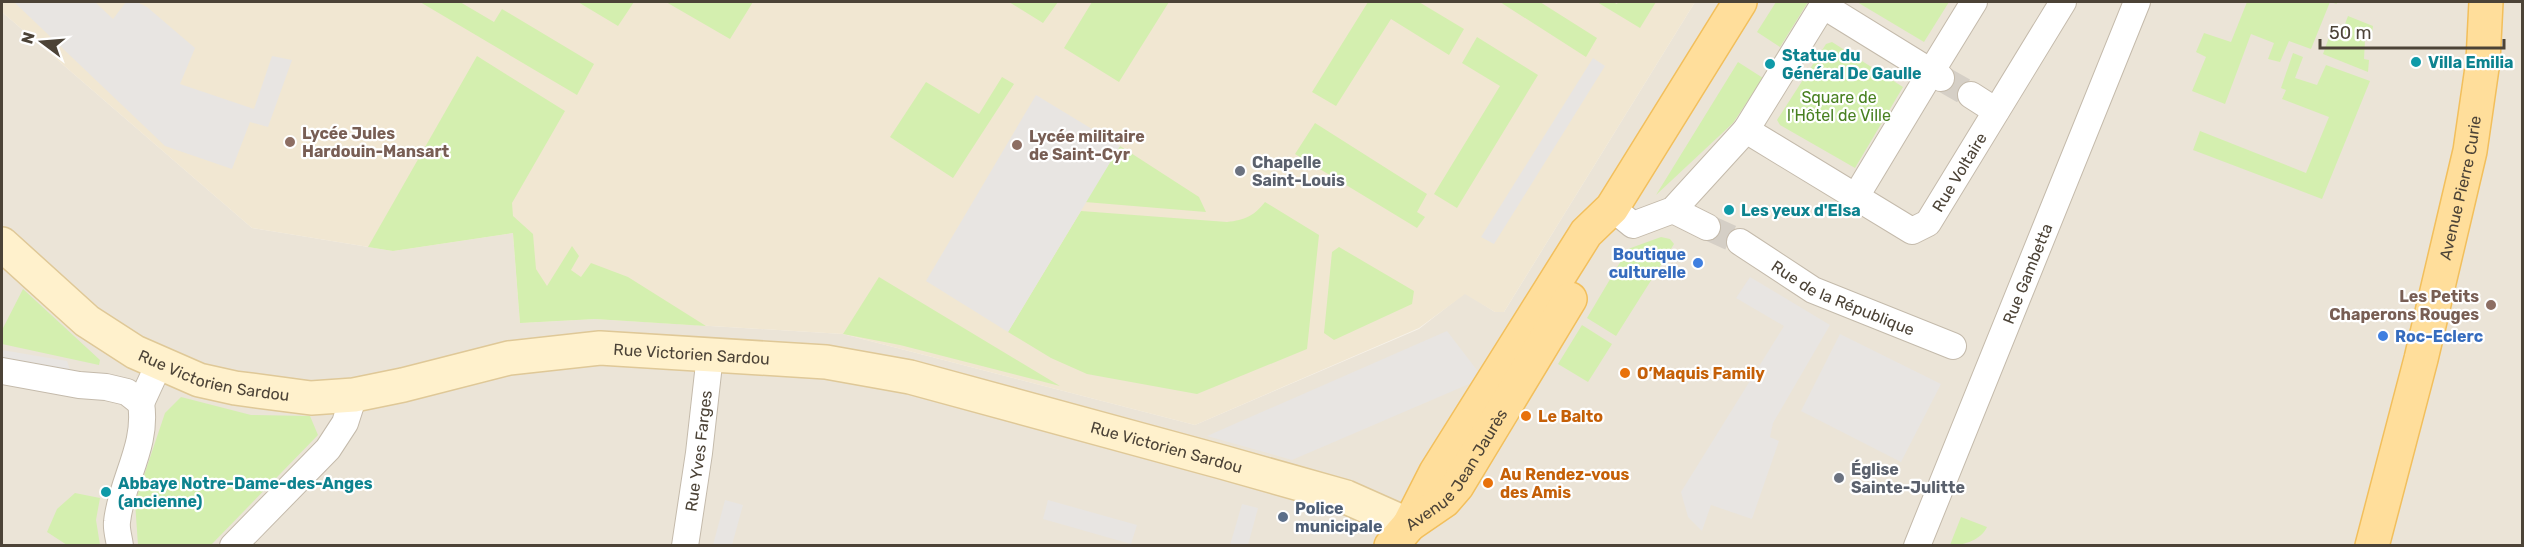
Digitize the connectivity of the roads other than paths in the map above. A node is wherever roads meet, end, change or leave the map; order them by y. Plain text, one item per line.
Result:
1 (1740, 2) edge
2 (1974, 2) edge
3 (2063, 2) edge
4 (2137, 2) edge
5 (2486, 2) edge
6 (2507, 2) edge
7 (1824, 4) edge
8 (1936, 75) junction
9 (1971, 95) tunnel mouth
10 (1996, 111) junction
11 (1746, 130) junction
12 (1855, 198) junction
13 (1612, 208) junction
14 (1673, 210) junction
15 (1707, 227) tunnel mouth
16 (1740, 242) tunnel mouth
17 (2, 244) edge
18 (1953, 346) dead end
19 (710, 355) junction
20 (159, 364) junction
21 (2, 371) edge
22 (354, 395) junction
23 (141, 403) junction
24 (1400, 535) edge
25 (120, 546) edge
26 (233, 546) edge
27 (685, 546) edge
28 (1917, 546) edge
29 (2372, 546) edge
30 (2394, 546) edge

1 - 13 main road, Avenue Jean Jaurès
2 - 8 street
3 - 10 street, Rue Voltaire
4 - 28 street, Rue Gambetta
5 - 29 main road, Avenue Pierre Curie
6 - 30 main road, Avenue Pierre Curie
7 - 8 street
7 - 11 street
8 - 12 street
9 - 10 street
10 - 12 street, Rue Voltaire
11 - 12 street, Rue Voltaire
11 - 14 street
13 - 14 street
13 - 24 main road, Avenue Jean Jaurès
14 - 15 street
16 - 18 street, Rue de la République
17 - 20 street, Rue Victorien Sardou
19 - 22 street, Rue Victorien Sardou
19 - 24 street, Rue Victorien Sardou
19 - 27 street, Rue Yves Farges
20 - 22 street, Rue Victorien Sardou
20 - 23 street
21 - 23 street
22 - 26 street
23 - 25 street

